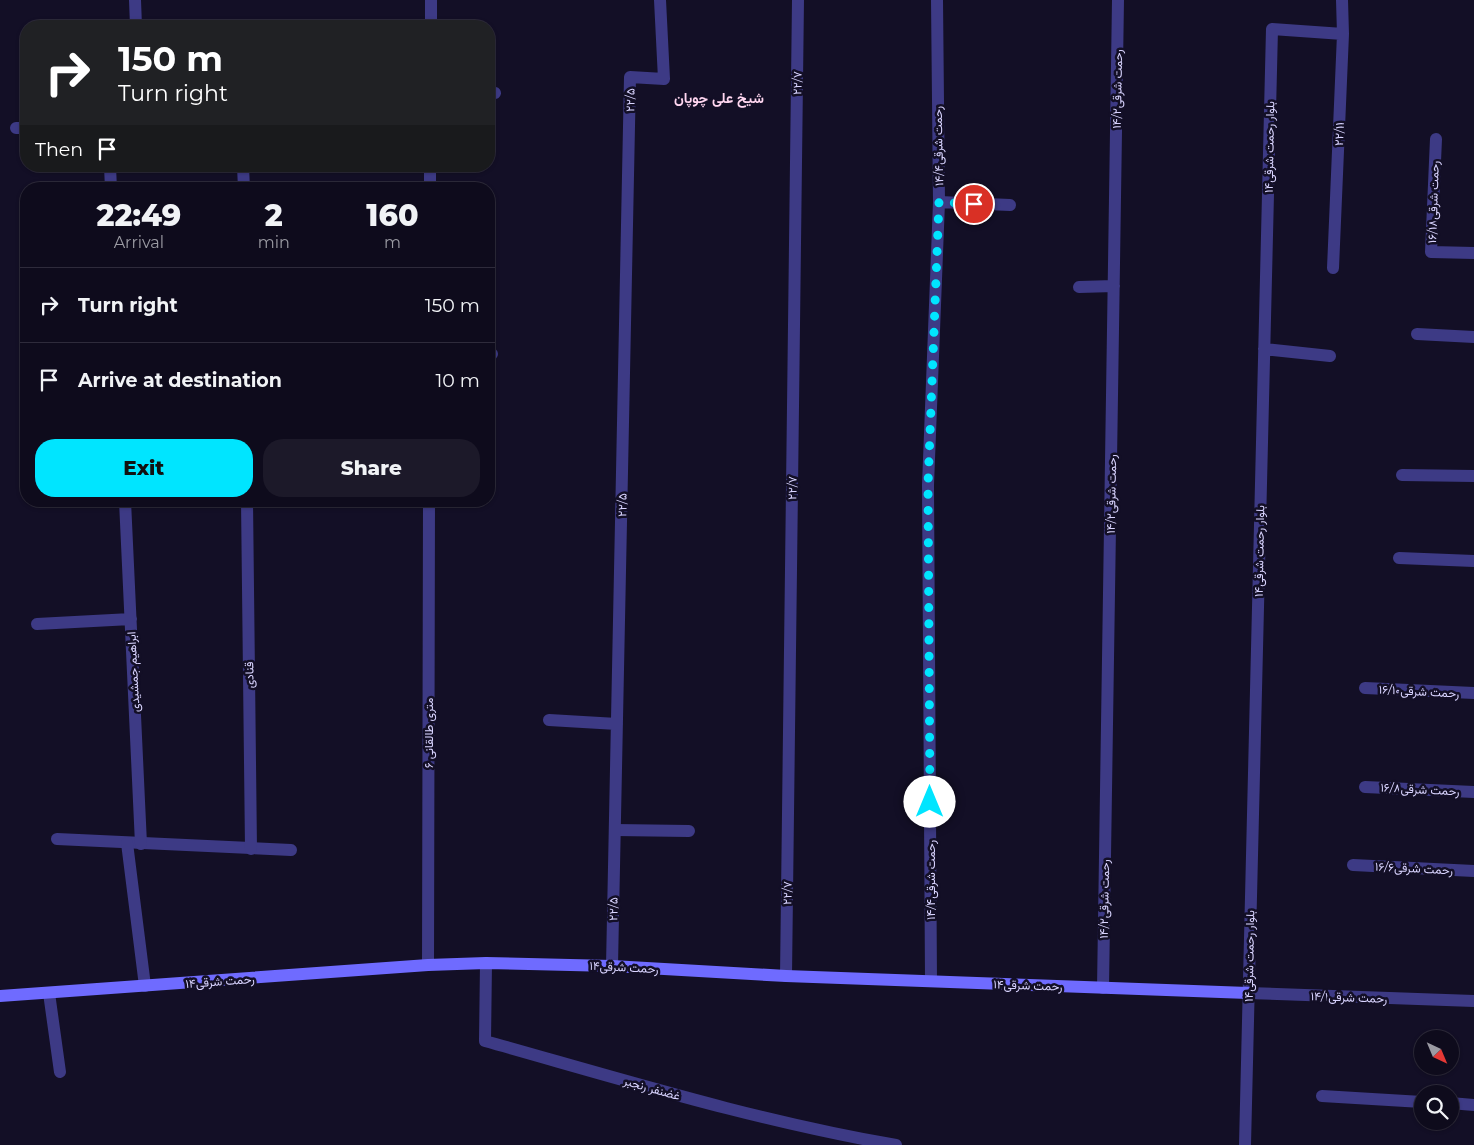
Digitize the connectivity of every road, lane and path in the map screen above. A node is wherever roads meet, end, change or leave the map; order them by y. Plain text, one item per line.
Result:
1 (135, 0) edge
2 (431, 0) edge
3 (660, 0) edge
4 (798, 0) edge
5 (937, 0) edge
6 (1118, 0) edge
7 (1342, 0) edge
8 (136, 20) edge
9 (431, 20) edge
10 (1343, 34) junction
11 (1436, 139) dead end
12 (939, 202) junction
13 (1010, 205) dead end
14 (1474, 253) edge
15 (1333, 268) dead end
16 (1114, 286) junction
17 (1079, 287) dead end
18 (1417, 334) dead end
19 (1474, 337) edge
20 (1264, 349) junction
21 (1330, 356) dead end
22 (1402, 475) dead end
23 (1474, 476) edge
24 (125, 507) edge
25 (247, 507) edge
26 (429, 507) edge
27 (1399, 558) dead end
28 (1474, 561) edge
29 (131, 619) junction
30 (37, 624) dead end
31 (1365, 688) dead end
32 (1474, 694) edge
33 (549, 720) dead end
34 (617, 724) junction
35 (1365, 786) dead end
36 (1474, 792) edge
37 (615, 830) junction
38 (688, 830) dead end
39 (57, 840) dead end
40 (127, 843) junction
41 (141, 844) junction
42 (251, 848) junction
43 (292, 850) dead end
44 (1353, 865) dead end
45 (1474, 872) edge
46 (486, 963) junction
47 (428, 965) junction
48 (612, 966) junction
49 (786, 976) junction
50 (931, 981) junction
51 (146, 986) junction
52 (1103, 988) junction
53 (50, 993) junction
54 (1248, 993) junction
55 (0, 996) edge
56 (1474, 1001) edge
57 (60, 1072) dead end
58 (1322, 1096) dead end
59 (1414, 1102) edge
60 (1459, 1104) edge
61 (1474, 1105) edge
62 (896, 1145) edge
63 (1245, 1145) edge

1 - 8 street
2 - 9 street
3 - 34 street, ۲۲/۵
4 - 49 street, ۲۲/۷
5 - 12 street, ۱۴/۴رحمت شرقی
6 - 16 street, ۱۴/۲رحمت شرقی
7 - 10 street, ۲۲/۱۱
10 - 15 street, ۲۲/۱۱
10 - 20 street, بلوار رحمت شرقی۱۴
11 - 14 street, ۱۶/۱۸رحمت شرقی
12 - 13 street
12 - 50 street, ۱۴/۴رحمت شرقی
16 - 17 street
16 - 52 street, ۱۴/۲رحمت شرقی
18 - 19 street
20 - 21 street
20 - 54 street, بلوار رحمت شرقی۱۴
22 - 23 street
24 - 29 street, ابراهیم جمشیدی
25 - 42 street, قنادی
26 - 47 street, ۶ متری طالقانی
27 - 28 street
29 - 30 street
29 - 41 street, ابراهیم جمشیدی
31 - 32 street, ۱۶/۱۰رحمت شرقی
33 - 34 street
34 - 37 street, ۲۲/۵
35 - 36 street, ۱۶/۸رحمت شرقی
37 - 38 street
37 - 48 street, ۲۲/۵
39 - 40 street
40 - 41 street
40 - 51 street
41 - 42 street
42 - 43 street
44 - 45 street, ۱۶/۶رحمت شرقی
46 - 47 street, ۱۴رحمت شرقی
46 - 48 street, ۱۴رحمت شرقی
46 - 62 street, غضنفر رنجبر
47 - 51 street, ۱۴رحمت شرقی
48 - 49 street, ۱۴رحمت شرقی
49 - 50 street, ۱۴رحمت شرقی
50 - 52 street, ۱۴رحمت شرقی
51 - 53 street, ۱۴رحمت شرقی
52 - 54 street, ۱۴رحمت شرقی
53 - 55 street, ۱۴رحمت شرقی
53 - 57 street
54 - 56 street, ۱۴/۱رحمت شرقی
54 - 63 street, بلوار رحمت شرقی۱۴
58 - 59 street
60 - 61 street

